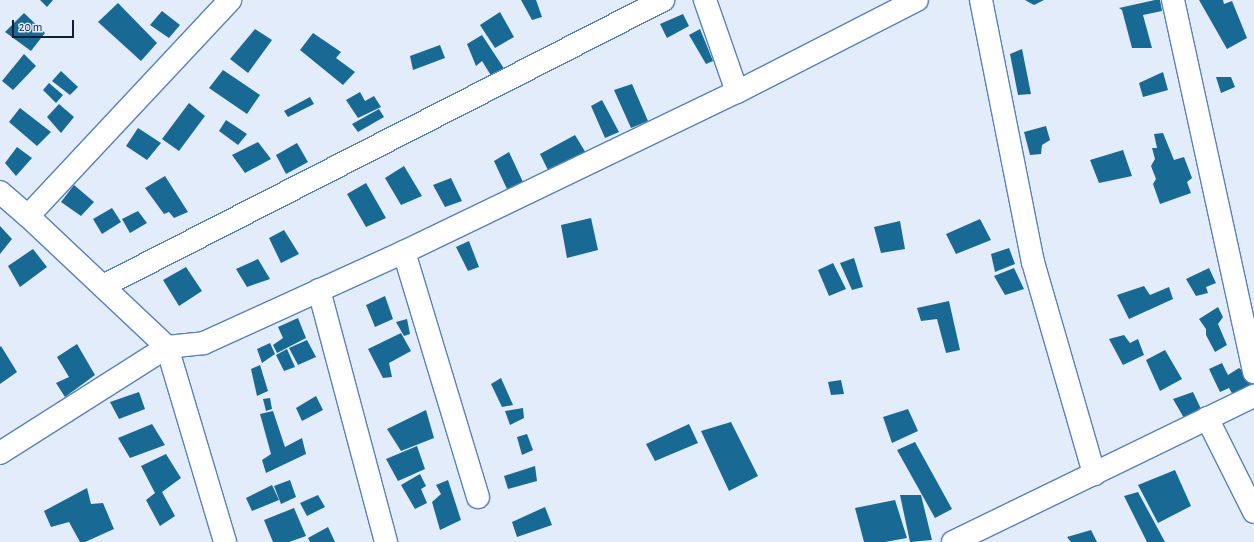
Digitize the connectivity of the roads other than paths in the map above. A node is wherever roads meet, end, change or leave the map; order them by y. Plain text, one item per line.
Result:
1 (230, 0) edge
2 (663, 0) edge
3 (705, 0) edge
4 (917, 0) edge
5 (981, 0) edge
6 (1173, 0) edge
7 (737, 92) junction
8 (0, 192) edge
9 (28, 216) junction
10 (404, 252) junction
11 (103, 286) junction
12 (319, 290) junction
13 (167, 347) junction
14 (1254, 372) edge
15 (1254, 396) edge
16 (1208, 418) junction
17 (0, 453) edge
18 (1094, 474) junction
19 (478, 497) dead end
20 (1254, 512) edge
21 (964, 540) edge
22 (225, 542) edge
23 (386, 542) edge

1 - 9 street
2 - 11 street
3 - 7 street
4 - 7 street
5 - 18 street
6 - 14 street
7 - 10 street
8 - 9 street
9 - 11 street
10 - 12 street
10 - 19 street
11 - 13 street
12 - 13 street
12 - 23 street
13 - 17 street
13 - 22 street
15 - 16 street
16 - 18 street
16 - 20 street
18 - 21 street

